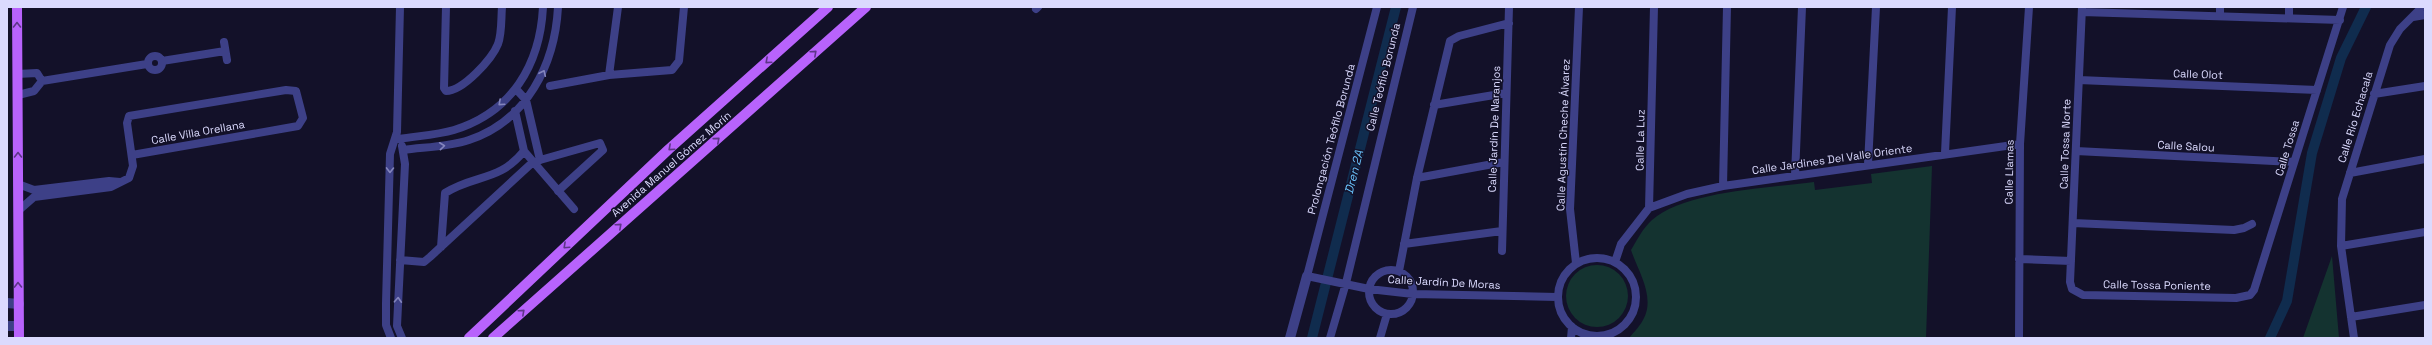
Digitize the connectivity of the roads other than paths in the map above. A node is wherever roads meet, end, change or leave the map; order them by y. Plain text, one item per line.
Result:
1 (17, 7) edge
2 (400, 7) edge
3 (446, 7) edge
4 (502, 7) edge
5 (543, 7) edge
6 (558, 7) edge
7 (618, 7) edge
8 (684, 7) edge
9 (828, 7) edge
10 (866, 7) edge
11 (1377, 7) edge
12 (1413, 7) edge
13 (1509, 7) edge
14 (1579, 7) edge
15 (1654, 7) edge
16 (1727, 7) edge
17 (1802, 7) edge
18 (1876, 7) edge
19 (1952, 7) edge
20 (2029, 7) edge
21 (2220, 7) edge
22 (2289, 7) edge
23 (2343, 7) edge
24 (2422, 7) edge
25 (2082, 10) edge
26 (2425, 15) edge
27 (2220, 16) junction
28 (2413, 17) junction
29 (2289, 18) junction
30 (2340, 20) junction
31 (1509, 23) junction
32 (224, 42) dead end
33 (225, 51) junction
34 (227, 60) dead end
35 (18, 74) junction
36 (609, 75) junction
37 (2079, 80) junction
38 (42, 81) junction
39 (550, 86) dead end
40 (2425, 86) edge
41 (516, 89) junction
42 (2317, 90) junction
43 (1506, 93) junction
44 (2374, 94) junction
45 (18, 95) junction
46 (526, 100) junction
47 (1434, 105) junction
48 (515, 111) junction
49 (398, 136) junction
50 (2020, 144) junction
51 (403, 150) junction
52 (524, 151) junction
53 (2076, 151) junction
54 (1945, 154) junction
55 (132, 155) junction
56 (2425, 159) edge
57 (537, 161) junction
58 (1504, 162) junction
59 (2294, 162) junction
60 (1868, 164) junction
61 (2350, 173) junction
62 (1795, 175) junction
63 (1417, 178) junction
64 (18, 184) junction
65 (1723, 186) junction
66 (558, 191) junction
67 (34, 194) junction
68 (1649, 208) junction
69 (574, 209) dead end
70 (18, 211) junction
71 (2073, 223) junction
72 (2252, 224) dead end
73 (1502, 231) junction
74 (2425, 232) edge
75 (1404, 244) junction
76 (2341, 246) junction
77 (441, 247) junction
78 (1502, 251) dead end
79 (2019, 259) junction
80 (400, 260) junction
81 (2071, 261) junction
82 (1615, 262) junction
83 (1576, 263) junction
84 (1399, 271) junction
85 (1310, 277) junction
86 (1342, 282) junction
87 (2070, 282) joint
88 (1369, 289) junction
89 (1414, 294) junction
90 (2250, 295) joint
91 (1558, 297) junction
92 (7, 303) edge
93 (19, 304) junction
94 (2425, 305) edge
95 (1387, 314) junction
96 (2351, 317) junction
97 (7, 326) edge
98 (19, 326) junction
99 (1572, 327) junction
100 (1614, 335) edge
101 (19, 338) edge
102 (391, 338) edge
103 (402, 338) edge
104 (469, 338) edge
105 (493, 338) edge
106 (1290, 338) edge
107 (1330, 338) edge
108 (1380, 338) edge
109 (1571, 338) edge
110 (2019, 338) edge
111 (2354, 338) edge

35 -> 1 main road
2 - 49 street
3 - 4 street
5 - 41 street
46 -> 6 street
7 - 36 street
8 - 36 street
9 -> 104 main road, Avenida Manuel Gómez Morín
105 -> 10 main road, Avenida Manuel Gómez Morín
11 - 85 street, Prolongación Teófilo Borunda
12 - 86 street, Calle Teófilo Borunda
13 - 31 street, Calle Jardín De Naranjos
14 - 83 street, Calle Agustín Cheche Álvarez
15 - 68 street, Calle La Luz
16 - 65 street
17 - 62 street
18 - 60 street
19 - 54 street
20 - 50 street, Calle Llamas
21 - 27 street
22 - 29 street
23 - 30 street, Calle Tossa
24 - 28 street, Calle Río Echacala
25 - 27 street
25 - 37 street, Calle Tossa Norte
26 - 28 street
27 - 29 street
28 - 44 street, Calle Río Echacala
29 - 30 street
30 - 42 street, Calle Tossa
31 - 43 street, Calle Jardín De Naranjos
31 - 47 street, Calle Jardín De Moras
32 - 33 street
33 - 34 street
33 - 38 street
35 - 38 street
35 - 45 main road
36 - 39 street
37 - 42 street, Calle Olot
37 - 53 street, Calle Tossa Norte
38 - 45 street
40 - 44 street
41 - 46 street
41 -> 49 street
42 - 59 street, Calle Tossa
43 - 47 street
43 - 58 street, Calle Jardín De Naranjos
44 - 61 street, Calle Río Echacala
64 -> 45 main road
46 - 48 street
46 - 57 street
47 - 63 street, Calle Jardín De Moras
51 -> 48 street
48 - 52 street
49 - 51 street
49 -> 102 street
50 - 54 street, Calle Jardines Del Valle Oriente
50 - 79 street, Calle Llamas
51 - 80 street
52 - 57 street
52 - 77 street
53 - 59 street, Calle Salou
53 - 71 street, Calle Tossa Norte
54 - 60 street, Calle Jardines Del Valle Oriente
55 - 55 street, Calle Villa Orellana
55 - 67 street
56 - 61 street
57 - 66 street
57 - 66 street
57 - 77 street
58 - 63 street
58 - 73 street, Calle Jardín De Naranjos
59 - 90 street, Calle Tossa
60 - 62 street, Calle Jardines Del Valle Oriente
61 - 76 street, Calle Río Echacala
62 - 65 street, Calle Jardines Del Valle Oriente
63 - 75 street, Calle Jardín De Moras
64 - 67 street
64 - 70 main road
65 - 68 street, Calle Jardines Del Valle Oriente
66 - 69 street
67 - 70 street
68 - 82 street
93 -> 70 main road
71 - 72 street
71 - 81 street, Calle Tossa Norte
73 - 75 street
73 - 78 street, Calle Jardín De Naranjos
74 - 76 street
75 - 84 street, Calle Jardín De Moras
76 - 96 street, Calle Río Echacala
77 - 80 street
79 - 81 street
79 - 110 street, Calle Llamas
103 -> 80 street
81 - 87 street, Calle Tossa Norte
82 - 83 street
82 - 100 street
83 - 91 street
84 - 88 street
84 - 89 street
85 - 86 street, Calle Jardín De Moras
85 - 106 street
86 - 88 street, Calle Jardín De Moras
86 - 107 street, Calle Teófilo Borunda
87 - 90 street, Calle Tossa Poniente
88 - 89 street, Calle Jardín De Moras
88 - 95 street
89 - 91 street, Calle Jardín De Moras
89 - 95 street
91 - 99 street
92 - 93 street
93 - 98 main road
94 - 96 street
95 - 108 street
96 - 111 street, Calle Río Echacala
97 - 98 street
98 - 101 main road
99 - 100 street
99 - 109 street

